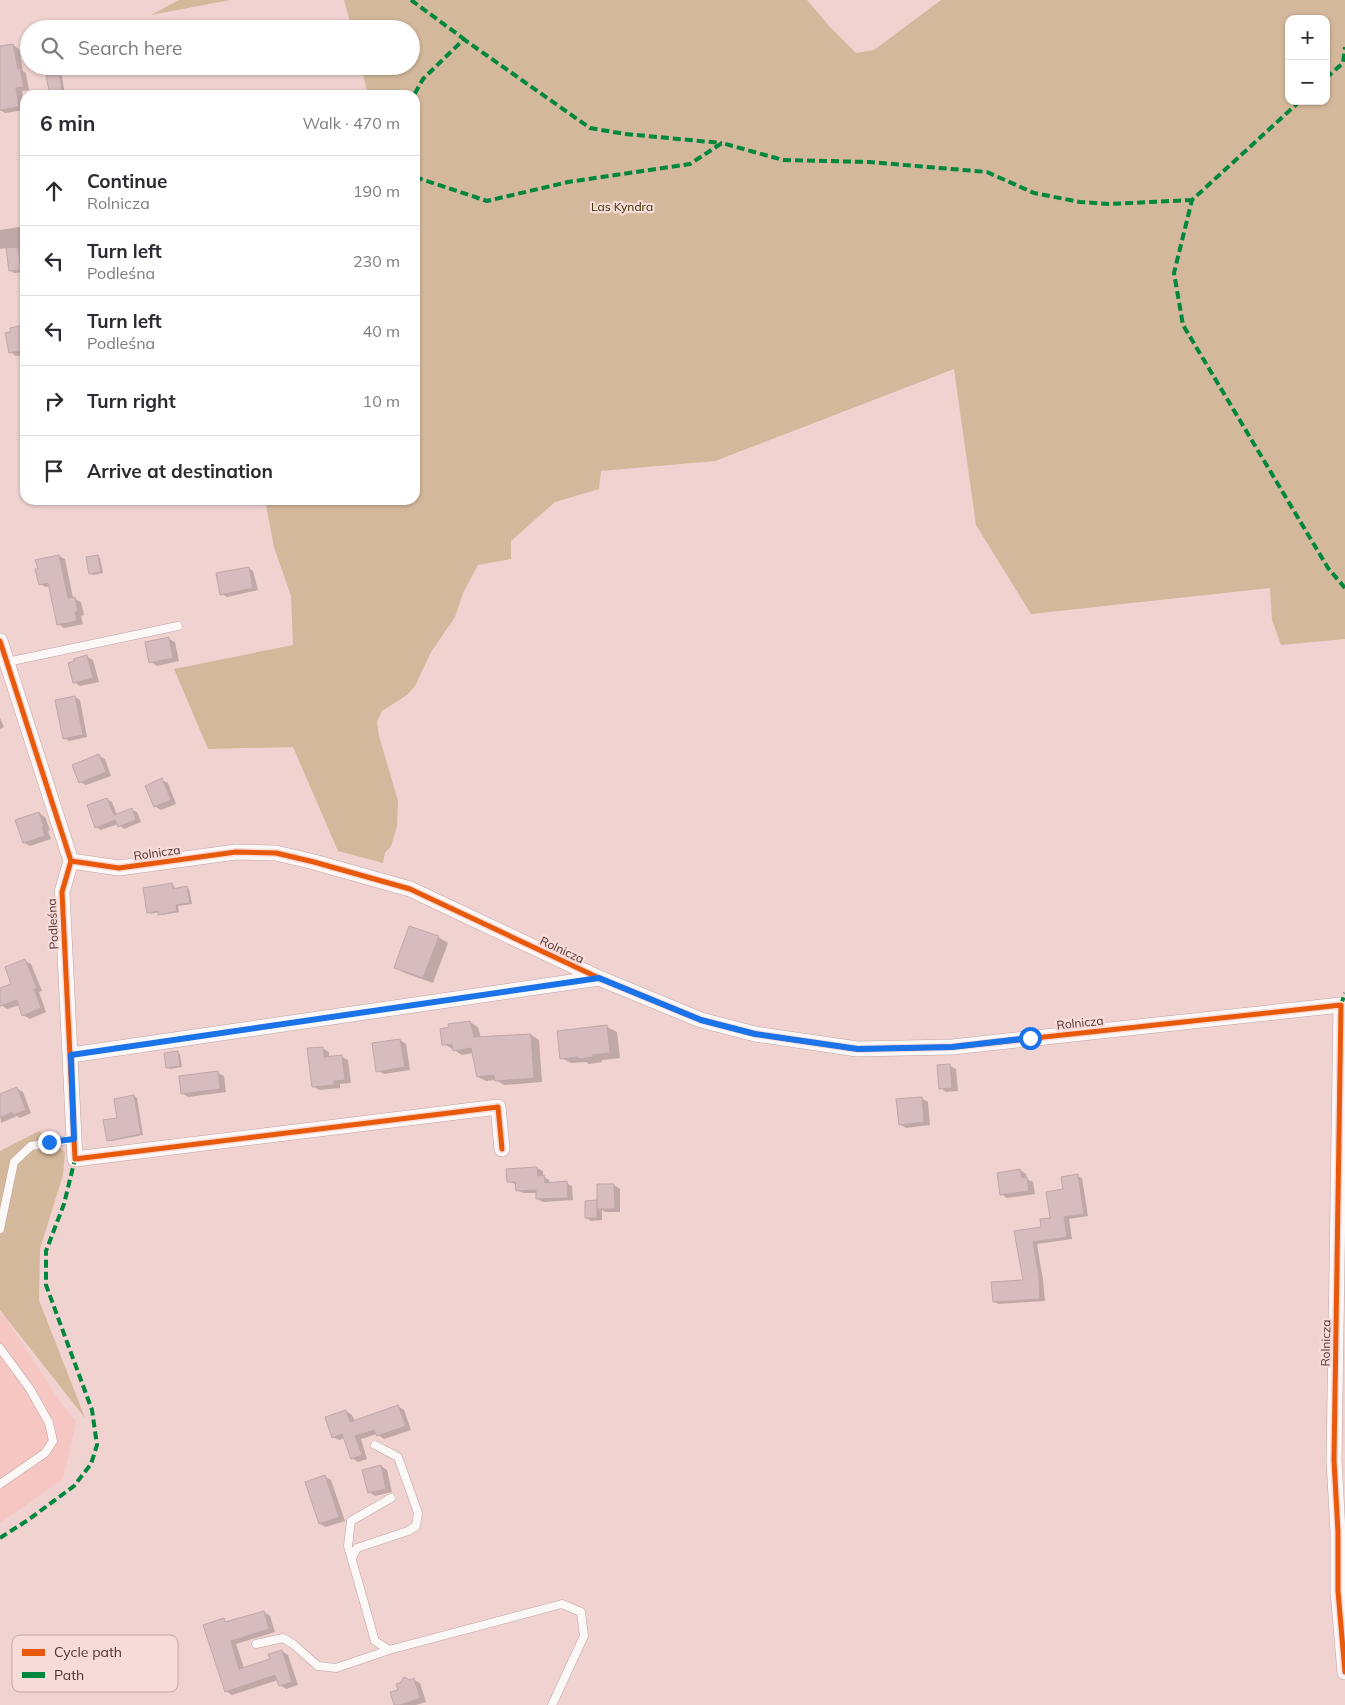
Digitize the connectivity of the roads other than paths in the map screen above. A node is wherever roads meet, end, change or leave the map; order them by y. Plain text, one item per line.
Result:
1 (178, 626) dead end
2 (0, 641) edge
3 (7, 662) junction
4 (70, 861) junction
5 (599, 978) junction
6 (71, 1055) junction
7 (74, 1139) junction
8 (502, 1149) dead end
9 (0, 1229) edge
10 (0, 1348) edge
11 (375, 1445) dead end
12 (0, 1484) edge
13 (391, 1498) dead end
14 (352, 1558) junction
15 (256, 1644) dead end
16 (389, 1650) junction
17 (1345, 1672) edge
18 (552, 1705) edge

1 - 3 lane
2 - 3 street
3 - 4 street
4 - 5 street, Rolnicza
4 - 6 street, Podleśna
5 - 6 street
5 - 17 street, Rolnicza
6 - 7 street, Podleśna
7 - 8 street, Podleśna
7 - 9 lane
10 - 12 lane
11 - 14 lane
13 - 14 lane
14 - 16 lane
15 - 16 lane
16 - 18 lane

